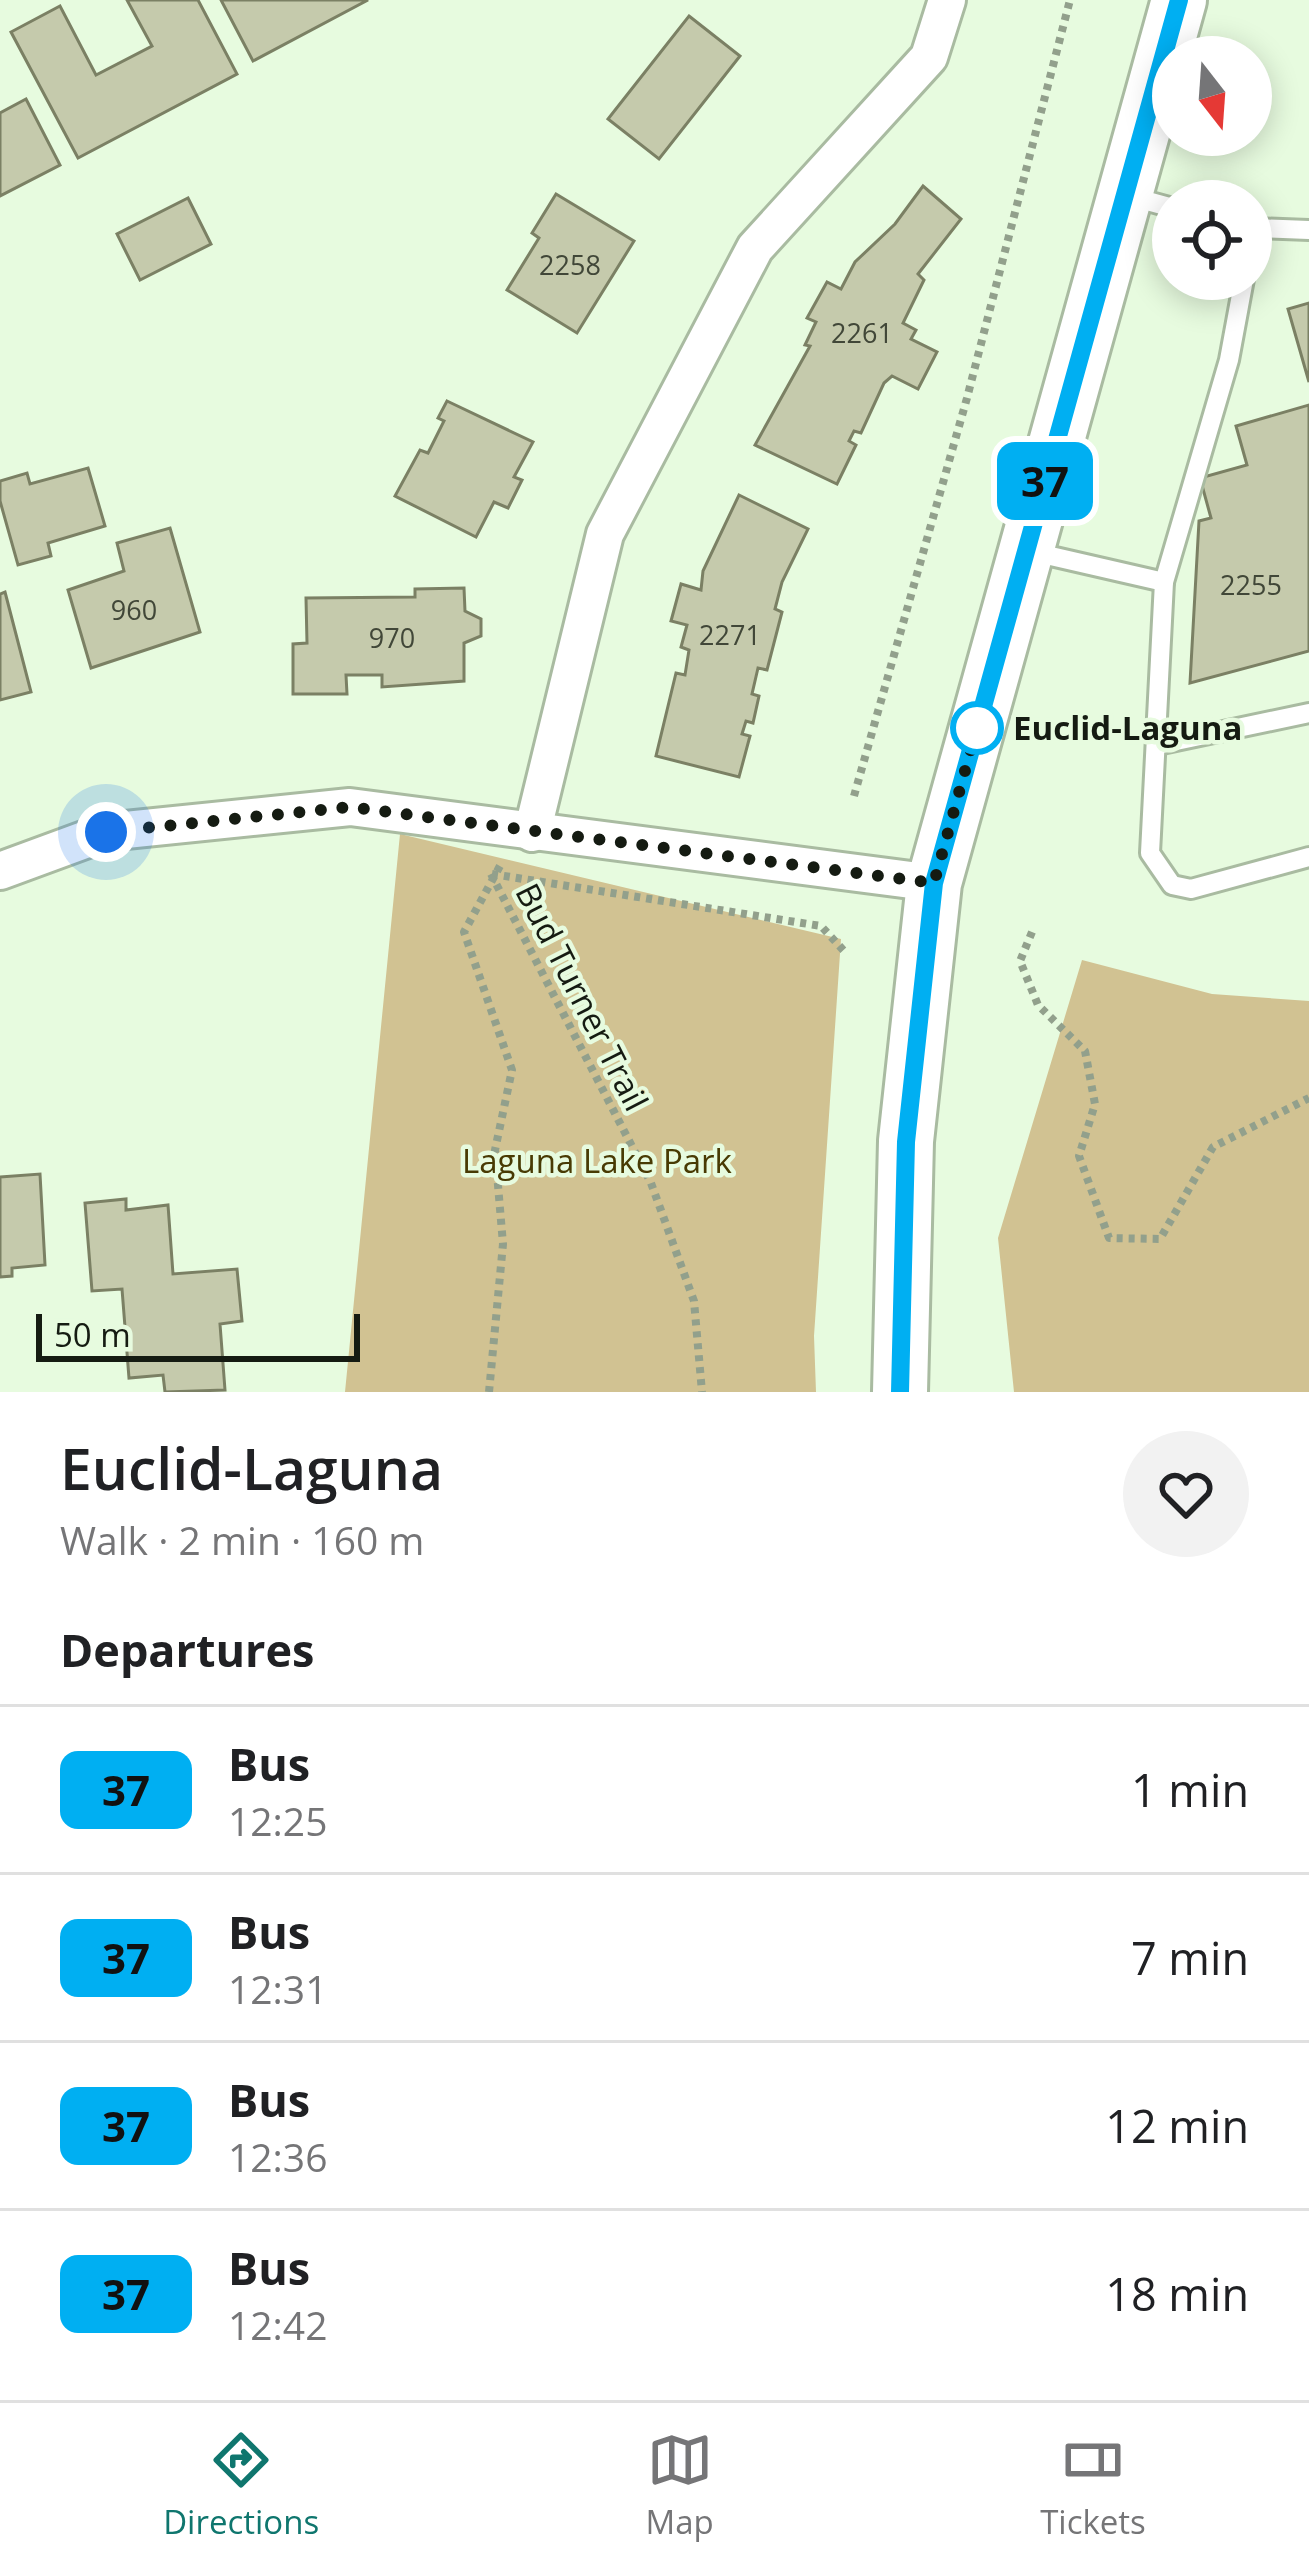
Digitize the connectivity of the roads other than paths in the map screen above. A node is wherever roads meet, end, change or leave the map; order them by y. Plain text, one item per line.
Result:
1 (947, 0) edge
2 (1179, 0) edge
3 (1149, 201) edge
4 (1309, 230) edge
5 (1272, 231) edge
6 (1240, 300) edge
7 (1026, 550) junction
8 (1164, 583) junction
9 (1309, 713) edge
10 (1157, 745) junction
11 (532, 833) junction
12 (1309, 857) edge
13 (0, 872) edge
14 (934, 883) junction
15 (900, 1392) edge

1 - 11 street
2 - 3 main road
3 - 7 main road
4 - 5 lane
6 - 8 lane
7 - 8 lane
7 - 14 main road
8 - 10 lane
9 - 10 lane
10 - 12 lane
11 - 13 street
11 - 14 street
14 - 15 main road

